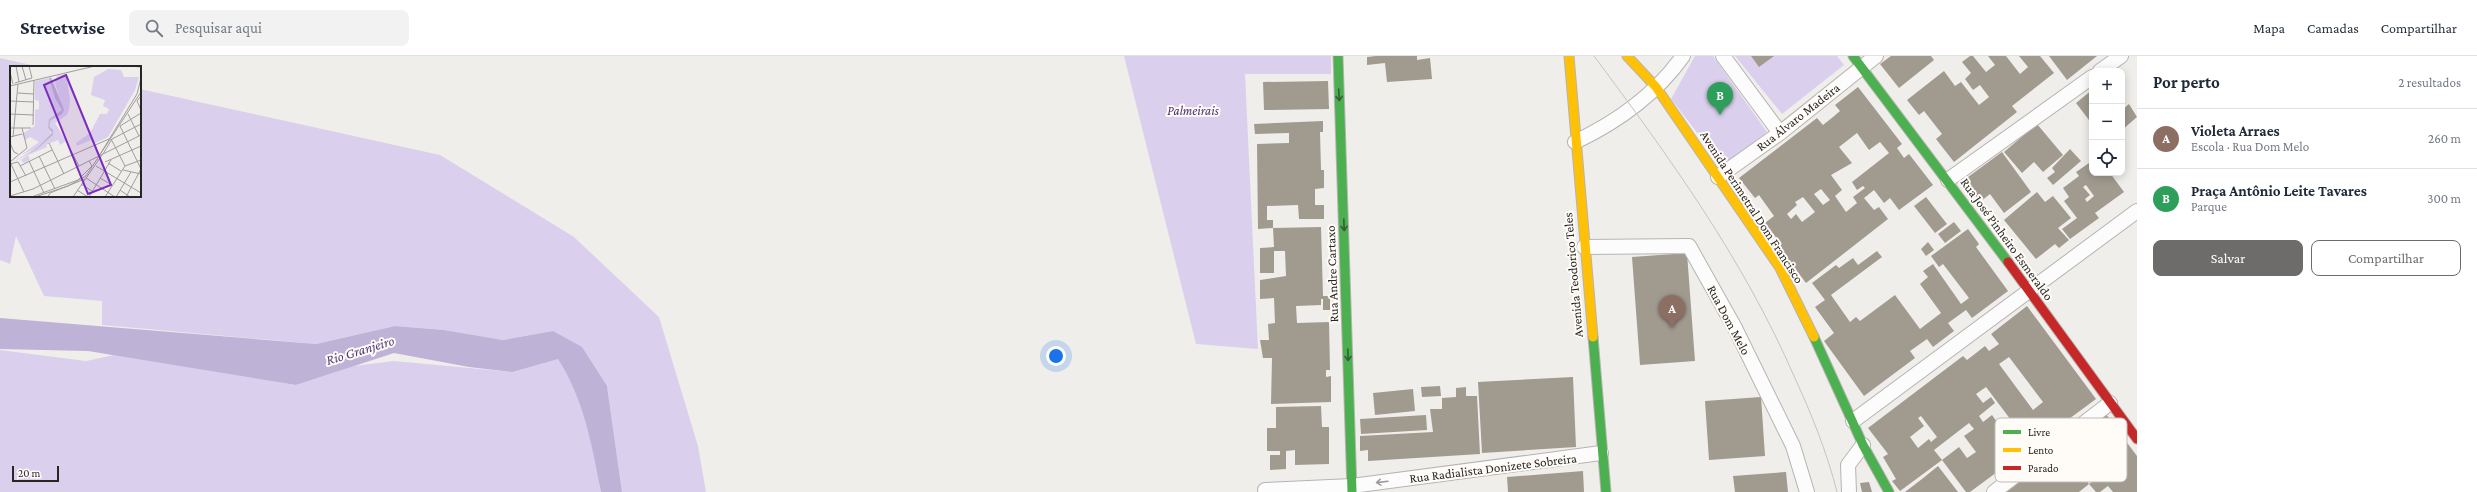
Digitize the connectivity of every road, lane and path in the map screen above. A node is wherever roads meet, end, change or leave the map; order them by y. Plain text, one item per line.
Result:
1 (1338, 56) edge
2 (1569, 56) edge
3 (1627, 56) edge
4 (1683, 56) edge
5 (1722, 56) edge
6 (1853, 56) edge
7 (1876, 56) edge
8 (2121, 56) edge
9 (1862, 67) junction
10 (2104, 68) edge
11 (2089, 79) edge
12 (1656, 87) junction
13 (1780, 133) junction
14 (1575, 142) junction
15 (1718, 177) junction
16 (1948, 180) junction
17 (2137, 212) edge
18 (1584, 248) junction
19 (2029, 292) junction
20 (2110, 403) junction
21 (2090, 418) edge
22 (2121, 418) edge
23 (1853, 421) junction
24 (2127, 426) edge
25 (2137, 439) edge
26 (1863, 444) junction
27 (1602, 453) junction
28 (2007, 482) edge
29 (1352, 489) edge
30 (1265, 490) dead end
31 (1606, 492) edge
32 (1807, 492) edge
33 (1849, 492) edge
34 (1889, 492) edge
35 (1994, 492) edge

1 -> 29 street, Rua Andre Cartaxo
2 - 14 street, Avenida Teodorico Teles
3 - 12 street, Avenida Perimetral Dom Francisco
4 - 12 street
5 - 13 street
6 - 9 street, Rua José Pinheiro Esmeraldo
7 - 9 street, Rua Álvaro Madeira
8 - 10 street
9 - 13 street, Rua Álvaro Madeira
9 - 16 street, Rua José Pinheiro Esmeraldo
11 - 16 street
12 - 14 street
12 - 15 street, Avenida Perimetral Dom Francisco
13 - 15 street, Rua Álvaro Madeira
14 - 18 street, Avenida Teodorico Teles
15 - 23 street, Avenida Perimetral Dom Francisco
16 - 19 street, Rua José Pinheiro Esmeraldo
17 - 19 street
18 - 27 street, Avenida Teodorico Teles
18 - 32 street, Rua Dom Melo
19 - 20 street, Rua José Pinheiro Esmeraldo
19 - 23 street
20 - 21 street
20 - 22 street, Rua José Pinheiro Esmeraldo
23 - 26 street, Avenida Perimetral Dom Francisco
24 - 25 street, Rua José Pinheiro Esmeraldo
26 - 33 street
26 - 34 street, Avenida Perimetral Dom Francisco
27 -> 29 street, Rua Radialista Donizete Sobreira
27 - 31 street, Avenida Teodorico Teles
28 - 35 street
29 - 30 street, Rua Radialista Donizete Sobreira

